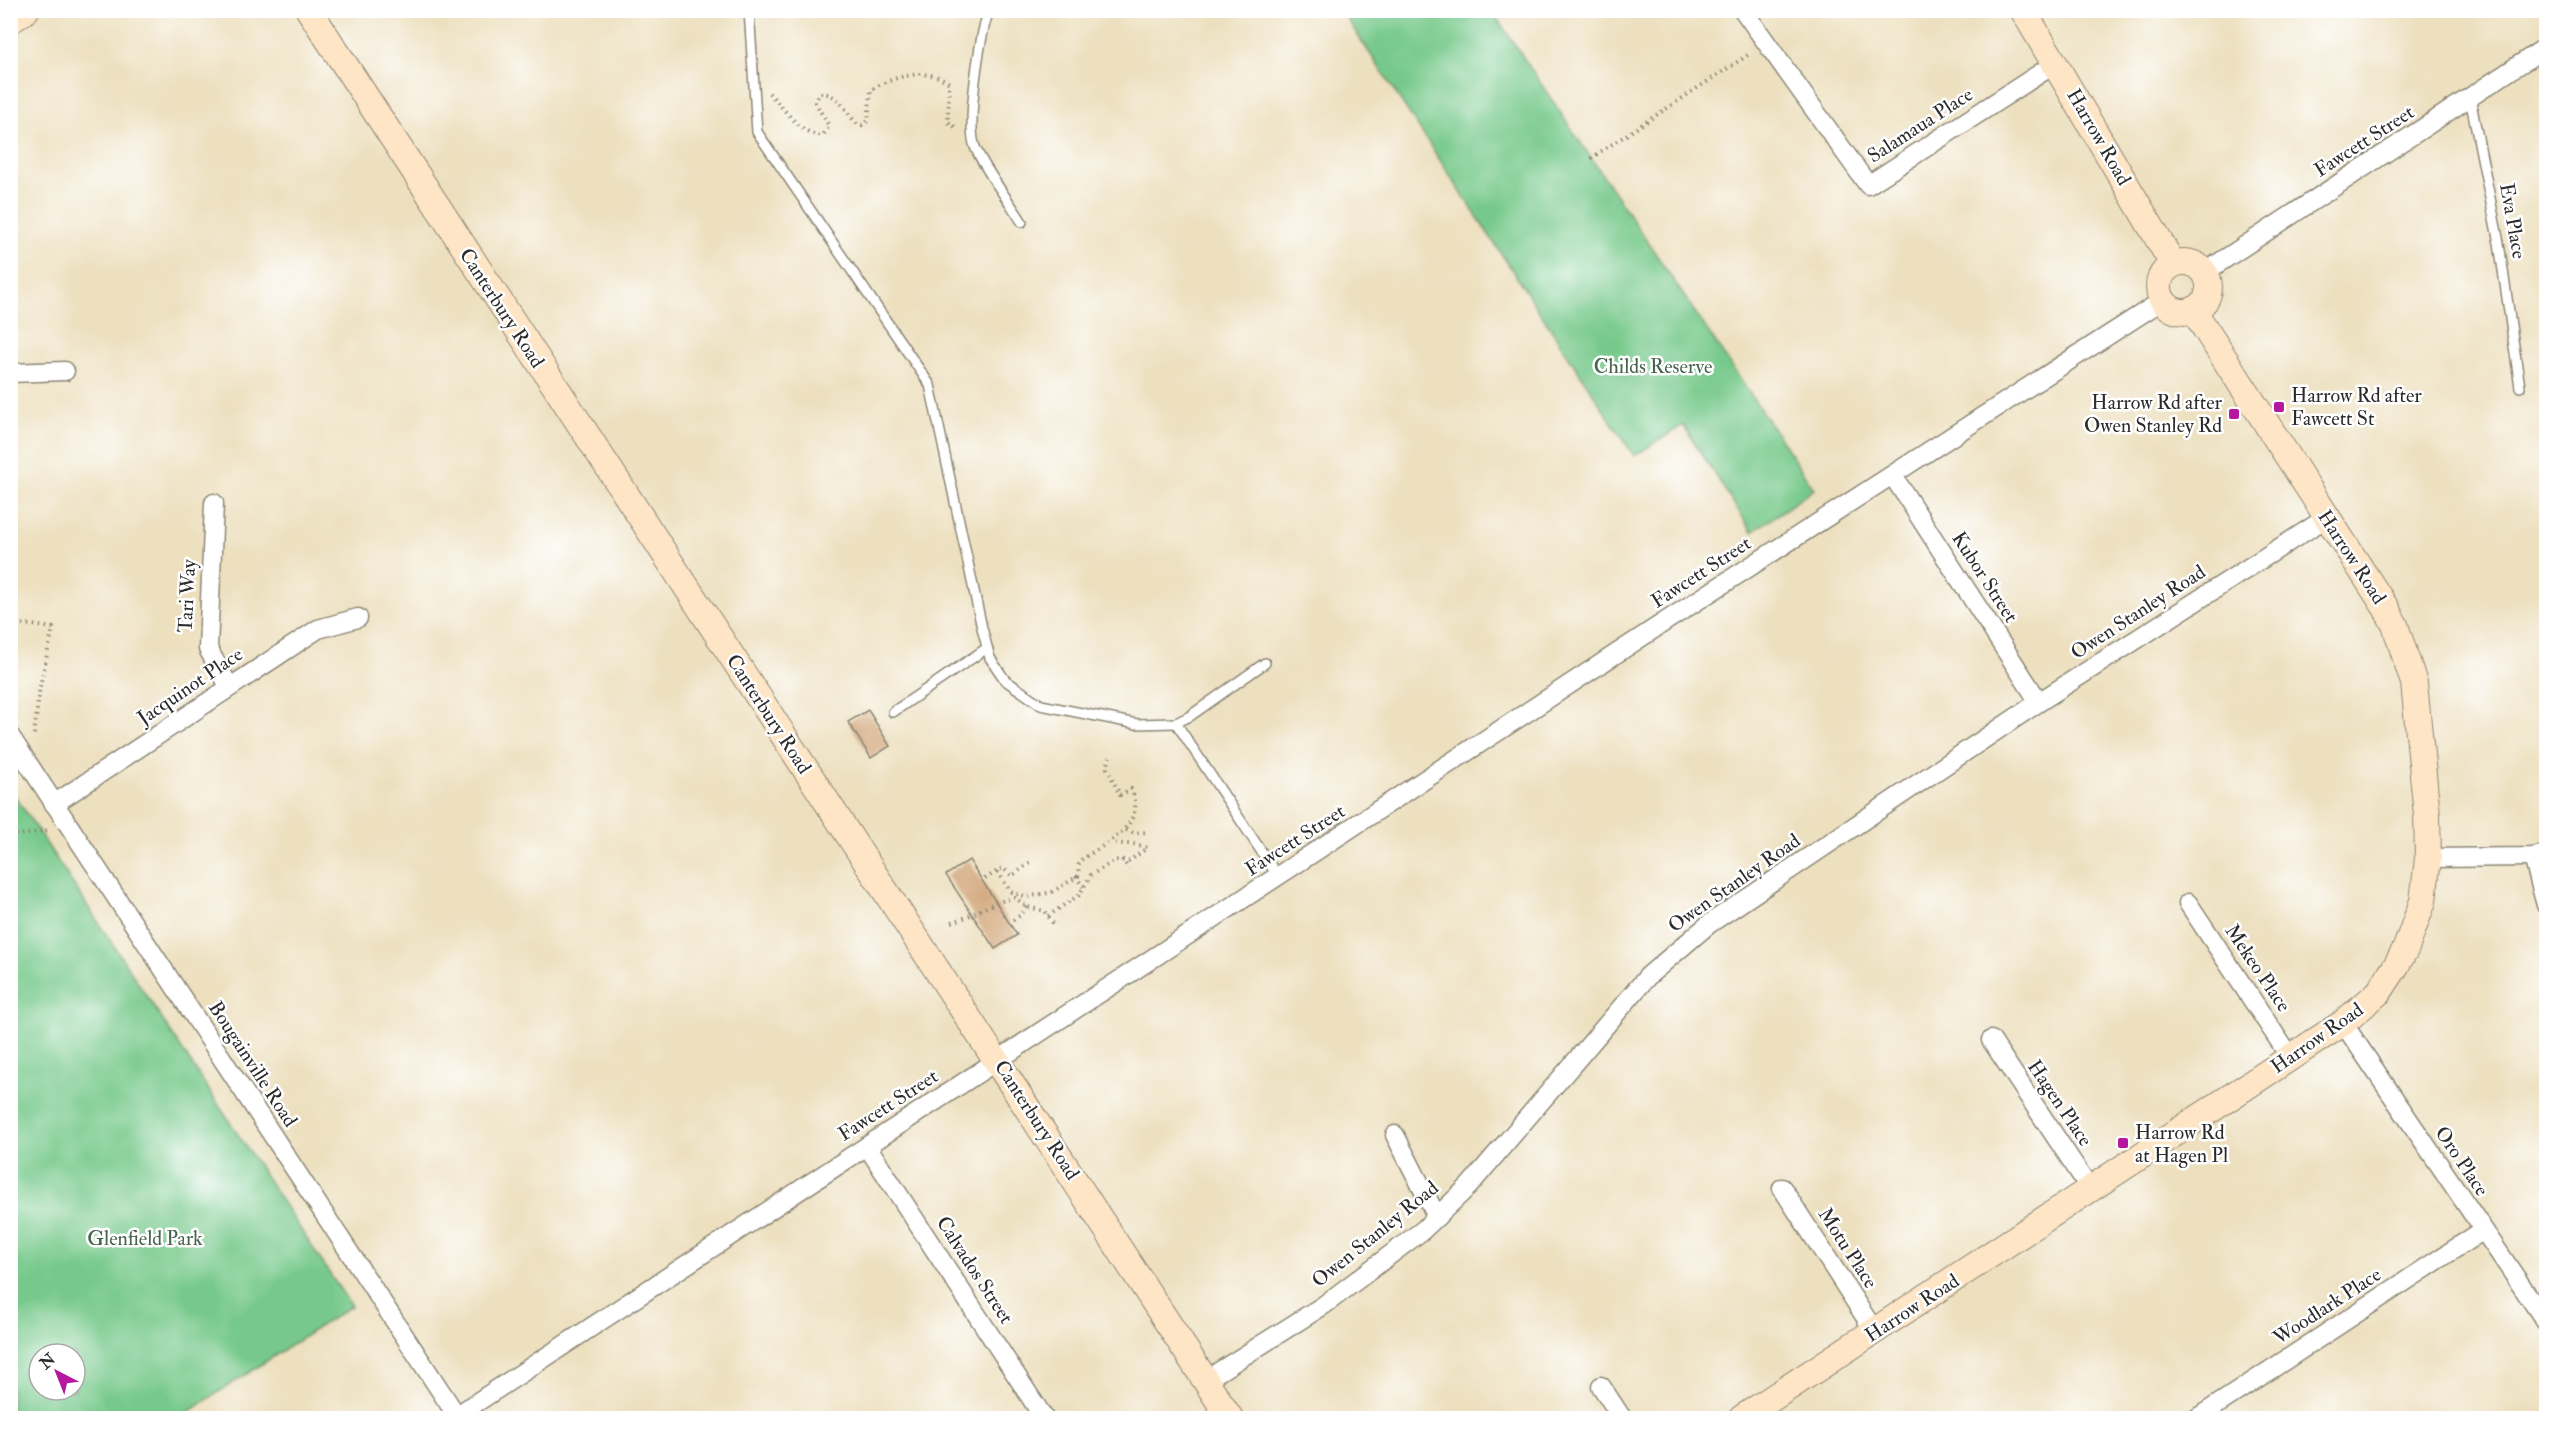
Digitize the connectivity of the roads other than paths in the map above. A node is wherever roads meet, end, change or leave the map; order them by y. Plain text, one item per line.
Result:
1 (26, 10) edge
2 (309, 10) edge
3 (749, 10) edge
4 (989, 10) edge
5 (1743, 10) edge
6 (2023, 10) edge
7 (10, 21) edge
8 (2547, 47) edge
9 (2056, 63) junction
10 (2470, 98) junction
11 (1022, 222) dead end
12 (2173, 264) junction
13 (2205, 272) junction
14 (2163, 300) junction
15 (2193, 310) junction
16 (65, 371) dead end
17 (10, 374) edge
18 (2520, 387) dead end
19 (1893, 476) junction
20 (214, 502) dead end
21 (2326, 518) junction
22 (358, 618) dead end
23 (987, 648) junction
24 (1265, 663) dead end
25 (230, 686) junction
26 (2039, 702) junction
27 (893, 712) dead end
28 (1176, 723) junction
29 (10, 736) edge
30 (54, 804) junction
31 (2540, 855) edge
32 (2428, 858) junction
33 (1279, 878) junction
34 (2188, 903) dead end
35 (2547, 905) edge
36 (2343, 1023) junction
37 (1991, 1040) dead end
38 (2290, 1057) junction
39 (998, 1061) junction
40 (1395, 1135) dead end
41 (867, 1146) junction
42 (1782, 1188) dead end
43 (2091, 1190) junction
44 (1437, 1216) junction
45 (2482, 1232) junction
46 (2547, 1322) edge
47 (1875, 1332) junction
48 (1204, 1381) junction
49 (1601, 1386) dead end
50 (455, 1417) edge
51 (1044, 1419) edge
52 (1230, 1419) edge
53 (1622, 1419) edge
54 (1742, 1419) edge
55 (2197, 1419) edge

1 - 7 street
2 - 39 street, Canterbury Road
3 - 23 lane
4 - 11 lane
5 - 9 street, Salamaua Place
6 - 9 street, Harrow Road
8 - 10 street, Fawcett Street
9 - 12 street, Harrow Road
10 - 13 street, Fawcett Street
10 - 18 lane, Eva Place
12 - 13 street
12 - 14 street
13 - 15 street
14 - 15 street
14 - 19 street, Fawcett Street
15 - 21 street, Harrow Road
16 - 17 street
19 - 26 street, Kubor Street
19 - 33 street, Fawcett Street
20 - 25 street, Tari Way
21 - 26 street, Owen Stanley Road
21 - 32 street, Harrow Road
22 - 25 street, Jacquinot Place
23 - 27 lane
23 - 28 lane
24 - 28 lane
25 - 30 street, Jacquinot Place
26 - 44 street, Owen Stanley Road
28 - 33 lane
29 - 30 street, Bougainville Road
30 - 50 street, Bougainville Road
31 - 32 street
31 - 35 street
32 - 36 street, Harrow Road
33 - 39 street, Fawcett Street
34 - 38 street, Mekeo Place
36 - 38 street, Harrow Road
36 - 45 street, Oro Place
37 - 43 street, Hagen Place
38 - 43 street, Harrow Road
39 - 41 street, Fawcett Street
39 - 48 street, Canterbury Road
40 - 44 street
41 - 50 street, Fawcett Street
41 - 51 street, Calvados Street
42 - 47 street, Motu Place
43 - 47 street, Harrow Road
44 - 48 street, Owen Stanley Road
45 - 46 street, Oro Place
45 - 55 street, Woodlark Place
47 - 54 street, Harrow Road
48 - 52 street, Canterbury Road
49 - 53 street

